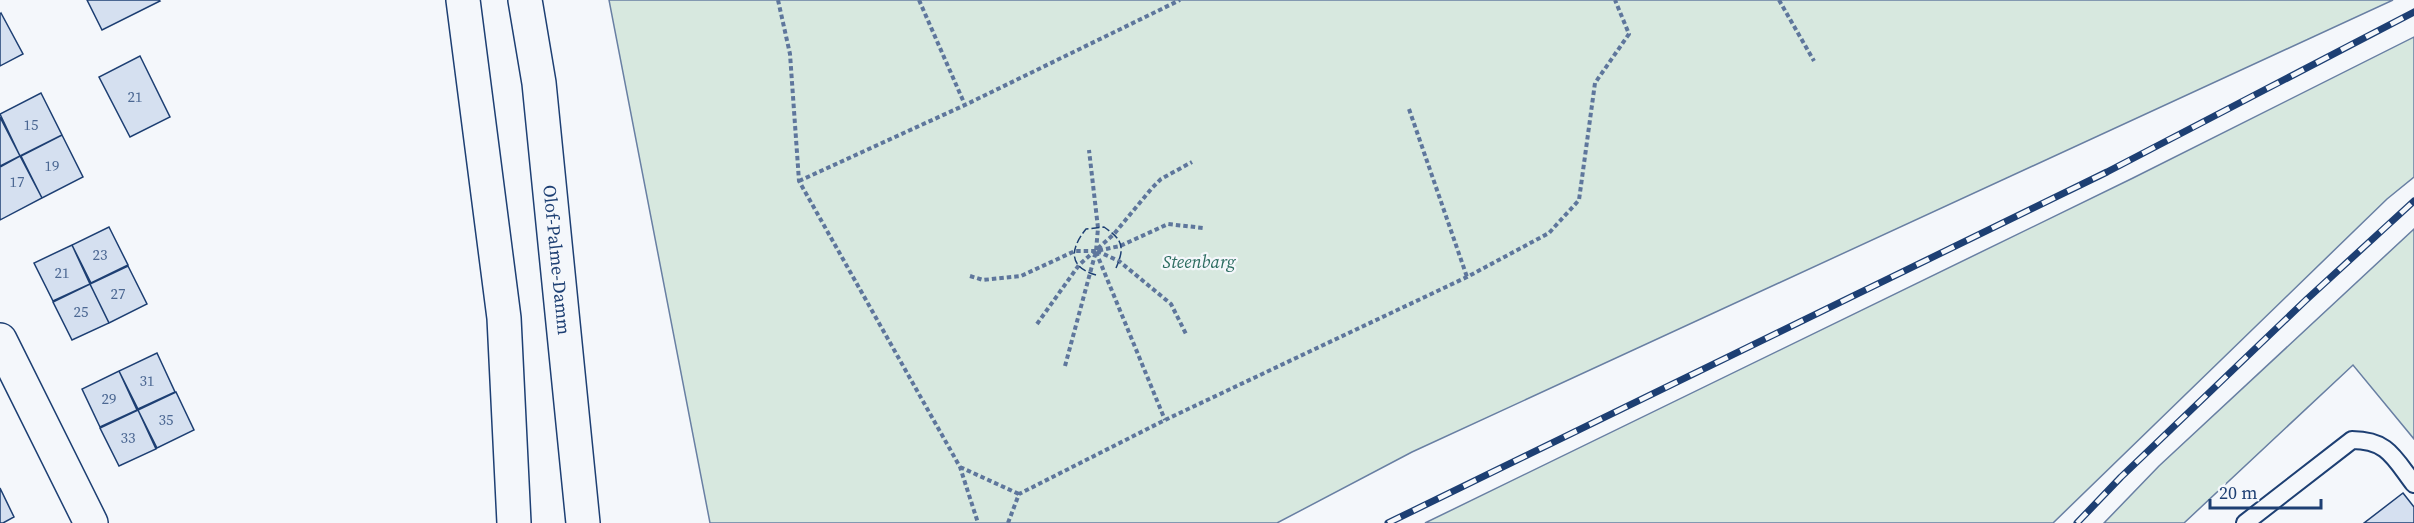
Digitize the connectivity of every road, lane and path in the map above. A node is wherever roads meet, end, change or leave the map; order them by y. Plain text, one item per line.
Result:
1 (463, 0) edge
2 (525, 0) edge
3 (778, 0) edge
4 (919, 0) edge
5 (1615, 0) edge
6 (1779, 0) edge
7 (1177, 1) edge
8 (1814, 61) dead end
9 (965, 105) junction
10 (1408, 109) dead end
11 (1089, 150) dead end
12 (1192, 162) dead end
13 (799, 180) junction
14 (1203, 228) dead end
15 (1096, 250) junction
16 (970, 276) dead end
17 (1467, 277) junction
18 (1038, 324) dead end
19 (1187, 336) dead end
20 (0, 340) edge
21 (1065, 366) dead end
22 (1165, 420) junction
23 (576, 434) junction
24 (960, 467) junction
25 (2414, 484) edge
26 (1019, 494) junction
27 (91, 523) edge
28 (514, 523) edge
29 (583, 523) edge
30 (603, 523) edge
31 (978, 523) edge
32 (1008, 523) edge
33 (2245, 523) edge

1 - 28 main road
2 - 23 main road, Olof-Palme-Damm
3 - 13 path
4 - 9 path
5 - 17 path
6 - 8 path
7 - 9 path
9 - 13 path
10 - 17 path
11 - 15 path
12 - 15 path
13 - 24 path
14 - 15 path
15 - 16 path
15 - 18 path
15 - 19 path
15 - 21 path
15 - 22 path
17 - 22 path
20 - 27 main road
22 - 26 path
23 - 29 main road, Olof-Palme-Damm
23 - 30 main road
24 - 26 path
24 - 31 path
25 - 33 lane
26 - 32 path

